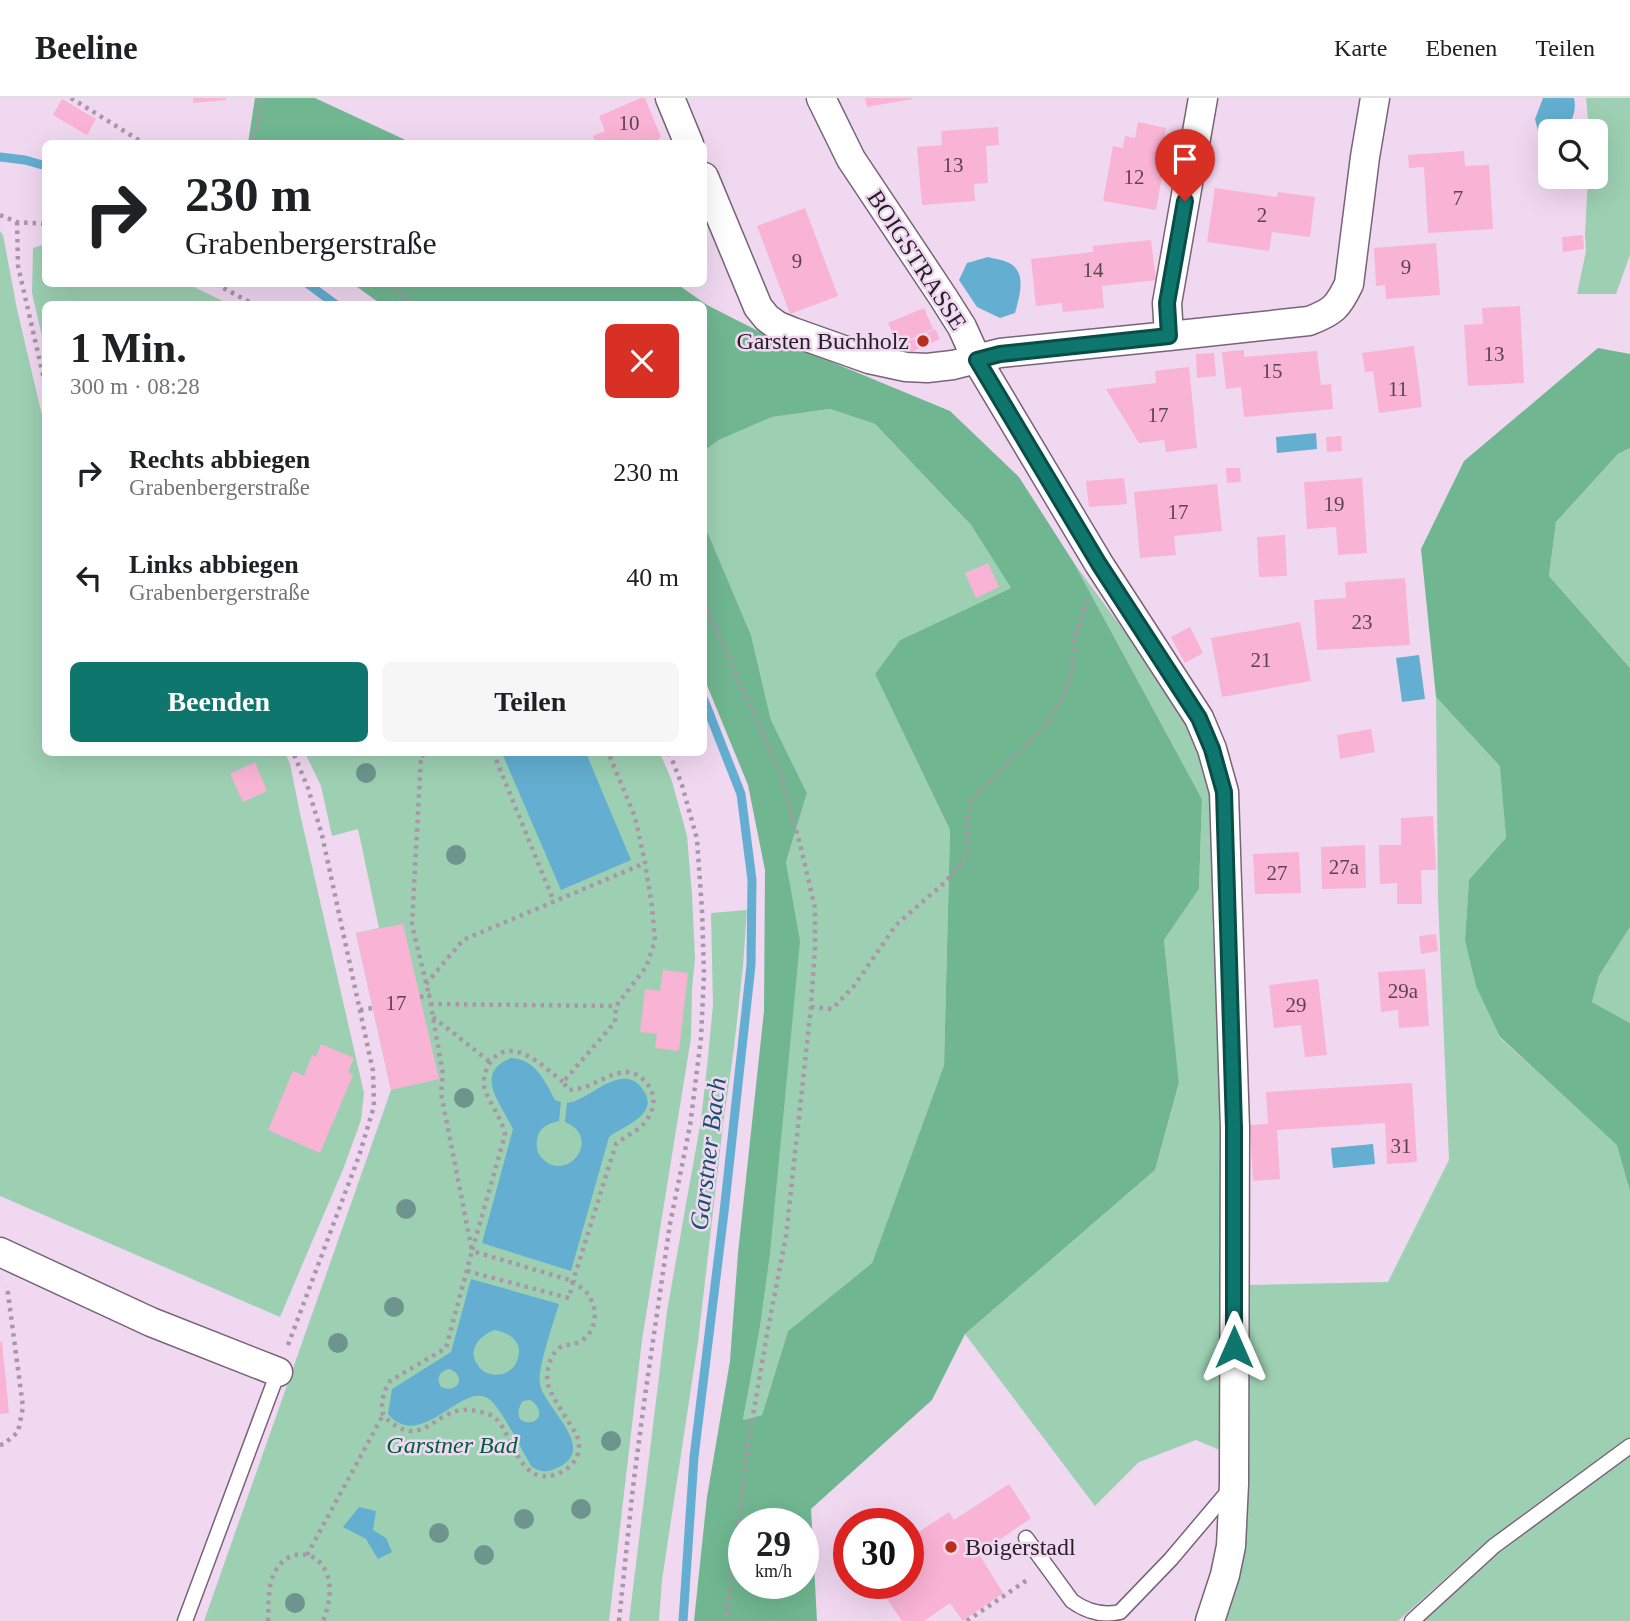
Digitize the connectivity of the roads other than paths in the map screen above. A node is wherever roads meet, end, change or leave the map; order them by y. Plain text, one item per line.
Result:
1 (670, 98) edge
2 (821, 98) edge
3 (1203, 98) edge
4 (1375, 98) edge
5 (687, 140) edge
6 (707, 184) edge
7 (1169, 336) junction
8 (977, 360) junction
9 (1, 1253) edge
10 (278, 1372) joint
11 (1630, 1446) edge
12 (1234, 1484) junction
13 (1026, 1538) dead end
14 (185, 1621) edge
15 (1210, 1621) edge
16 (1412, 1621) edge

1 - 5 street
2 - 8 street, BOIGSTRASSE
3 - 7 street
4 - 7 street
6 - 8 street
7 - 8 street
8 - 12 street, BOIGSTRASSE
9 - 10 street
10 - 14 lane
11 - 16 lane
12 - 13 lane
12 - 15 street, BOIGSTRASSE

